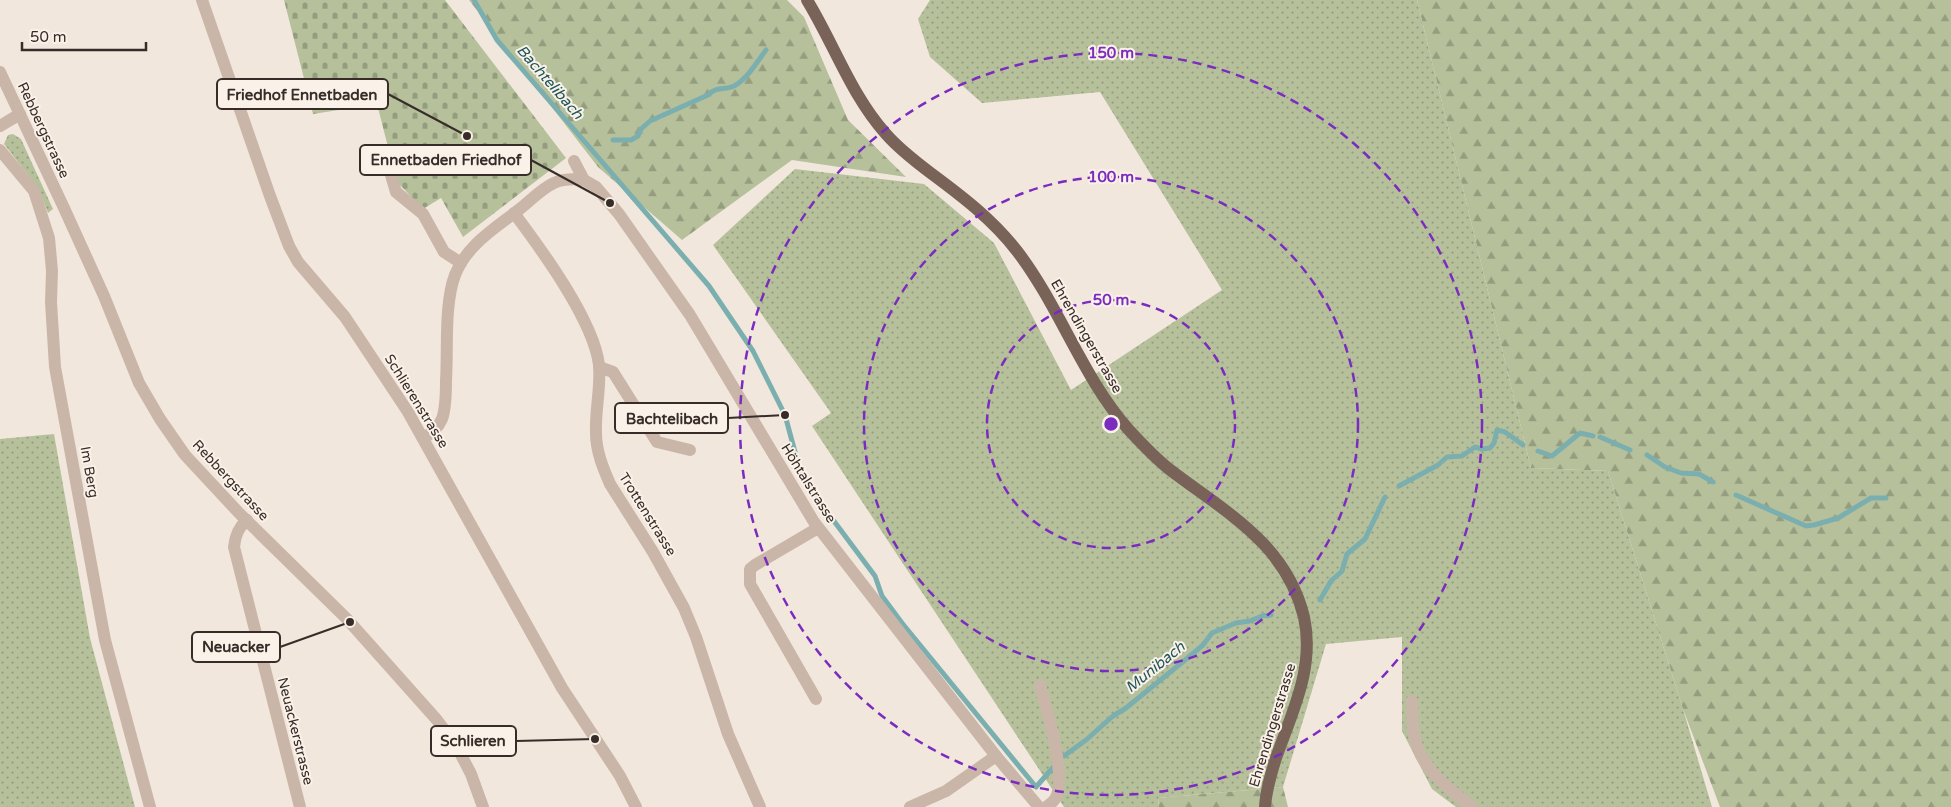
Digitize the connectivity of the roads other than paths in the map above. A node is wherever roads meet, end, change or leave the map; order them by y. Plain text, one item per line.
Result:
1 (202, 0) edge
2 (807, 0) edge
3 (0, 72) edge
4 (20, 114) junction
5 (0, 126) edge
6 (0, 150) edge
7 (386, 158) dead end
8 (574, 161) dead end
9 (584, 180) junction
10 (514, 213) junction
11 (461, 263) junction
12 (599, 367) junction
13 (424, 438) junction
14 (690, 450) dead end
15 (247, 520) junction
16 (818, 528) junction
17 (1040, 685) dead end
18 (816, 699) dead end
19 (1412, 701) dead end
20 (996, 756) junction
21 (150, 807) edge
22 (300, 807) edge
23 (483, 807) edge
24 (636, 807) edge
25 (760, 807) edge
26 (910, 807) edge
27 (1039, 807) edge
28 (1046, 807) edge
29 (1265, 807) edge
30 (1472, 807) edge

1 - 13 street, Schlierenstrasse
2 - 29 main road, Ehrendingerstrasse
3 - 4 street, Rebbergstrasse
4 - 5 street
4 - 15 street, Rebbergstrasse
6 - 21 street, Im Berg
7 - 11 street
8 - 9 street, Höhtalstrasse
9 - 10 street
9 - 16 street, Höhtalstrasse
10 - 11 street
10 - 12 street, Trottenstrasse
11 - 13 street
12 - 14 street
12 - 25 street, Trottenstrasse
13 - 24 street, Schlierenstrasse
15 - 22 street, Neuackerstrasse
15 - 23 street, Rebbergstrasse
16 - 18 street
16 - 20 street, Höhtalstrasse
17 - 28 street
19 - 30 street
20 - 26 street
20 - 27 street, Höhtalstrasse

